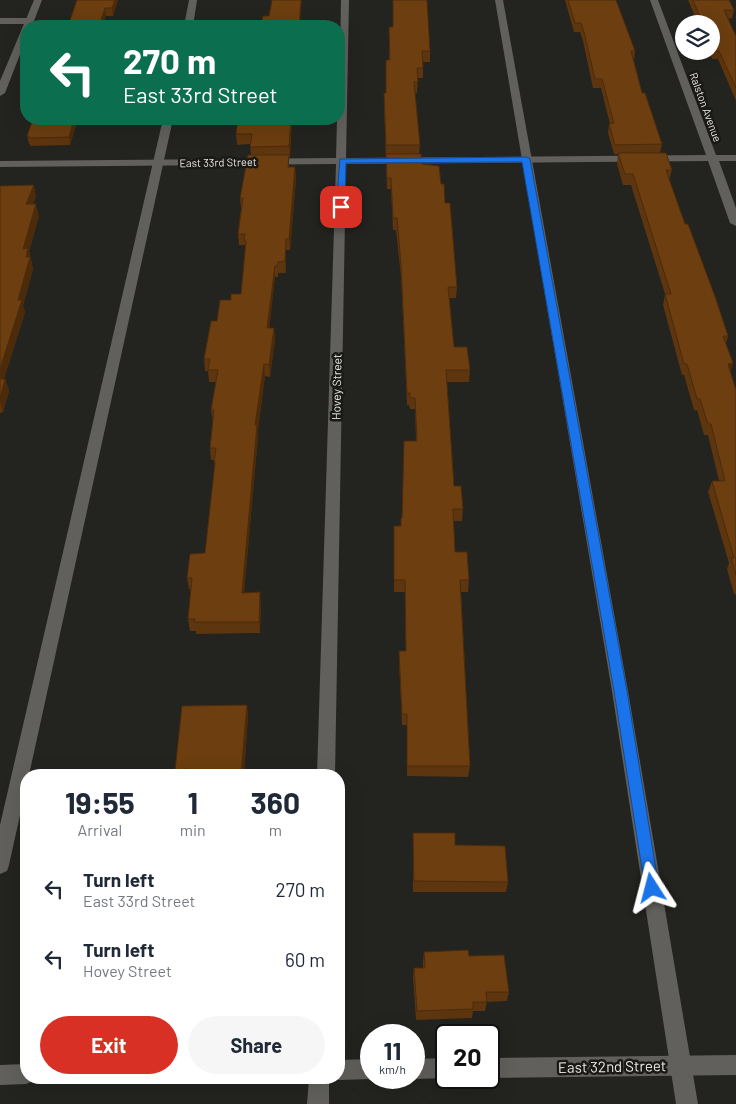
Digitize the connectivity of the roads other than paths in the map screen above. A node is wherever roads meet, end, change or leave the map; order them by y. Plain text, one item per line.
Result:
1 (38, 0) edge
2 (194, 0) edge
3 (345, 0) edge
4 (499, 0) edge
5 (654, 0) edge
6 (29, 20) edge
7 (189, 20) edge
8 (345, 20) edge
9 (0, 21) edge
10 (20, 24) edge
11 (20, 43) edge
12 (0, 93) edge
13 (167, 125) edge
14 (343, 125) edge
15 (712, 158) junction
16 (736, 158) edge
17 (526, 159) junction
18 (342, 160) junction
19 (158, 162) junction
20 (0, 164) edge
21 (736, 223) edge
22 (22, 769) edge
23 (326, 769) edge
24 (20, 776) edge
25 (0, 865) edge
26 (736, 1065) edge
27 (681, 1066) junction
28 (500, 1068) edge
29 (360, 1069) edge
30 (345, 1070) edge
31 (20, 1074) edge
32 (0, 1075) edge
33 (319, 1084) edge
34 (318, 1104) edge
35 (687, 1104) edge

1 - 6 street
2 - 7 street
3 - 8 street, Hovey Street
4 - 17 street
5 - 15 street, Ralston Avenue
9 - 10 street
11 - 12 street
13 - 19 street
14 - 18 street, Hovey Street
15 - 16 street, East 33rd Street
15 - 17 street, East 33rd Street
15 - 21 street, Ralston Avenue
17 - 18 street, East 33rd Street
17 - 27 street
18 - 19 street, East 33rd Street
18 - 23 street, Hovey Street
19 - 20 street, East 33rd Street
19 - 22 street
24 - 25 street
26 - 27 street, East 32nd Street
27 - 28 street, East 32nd Street
27 - 35 street
29 - 30 street
31 - 32 street
33 - 34 street

